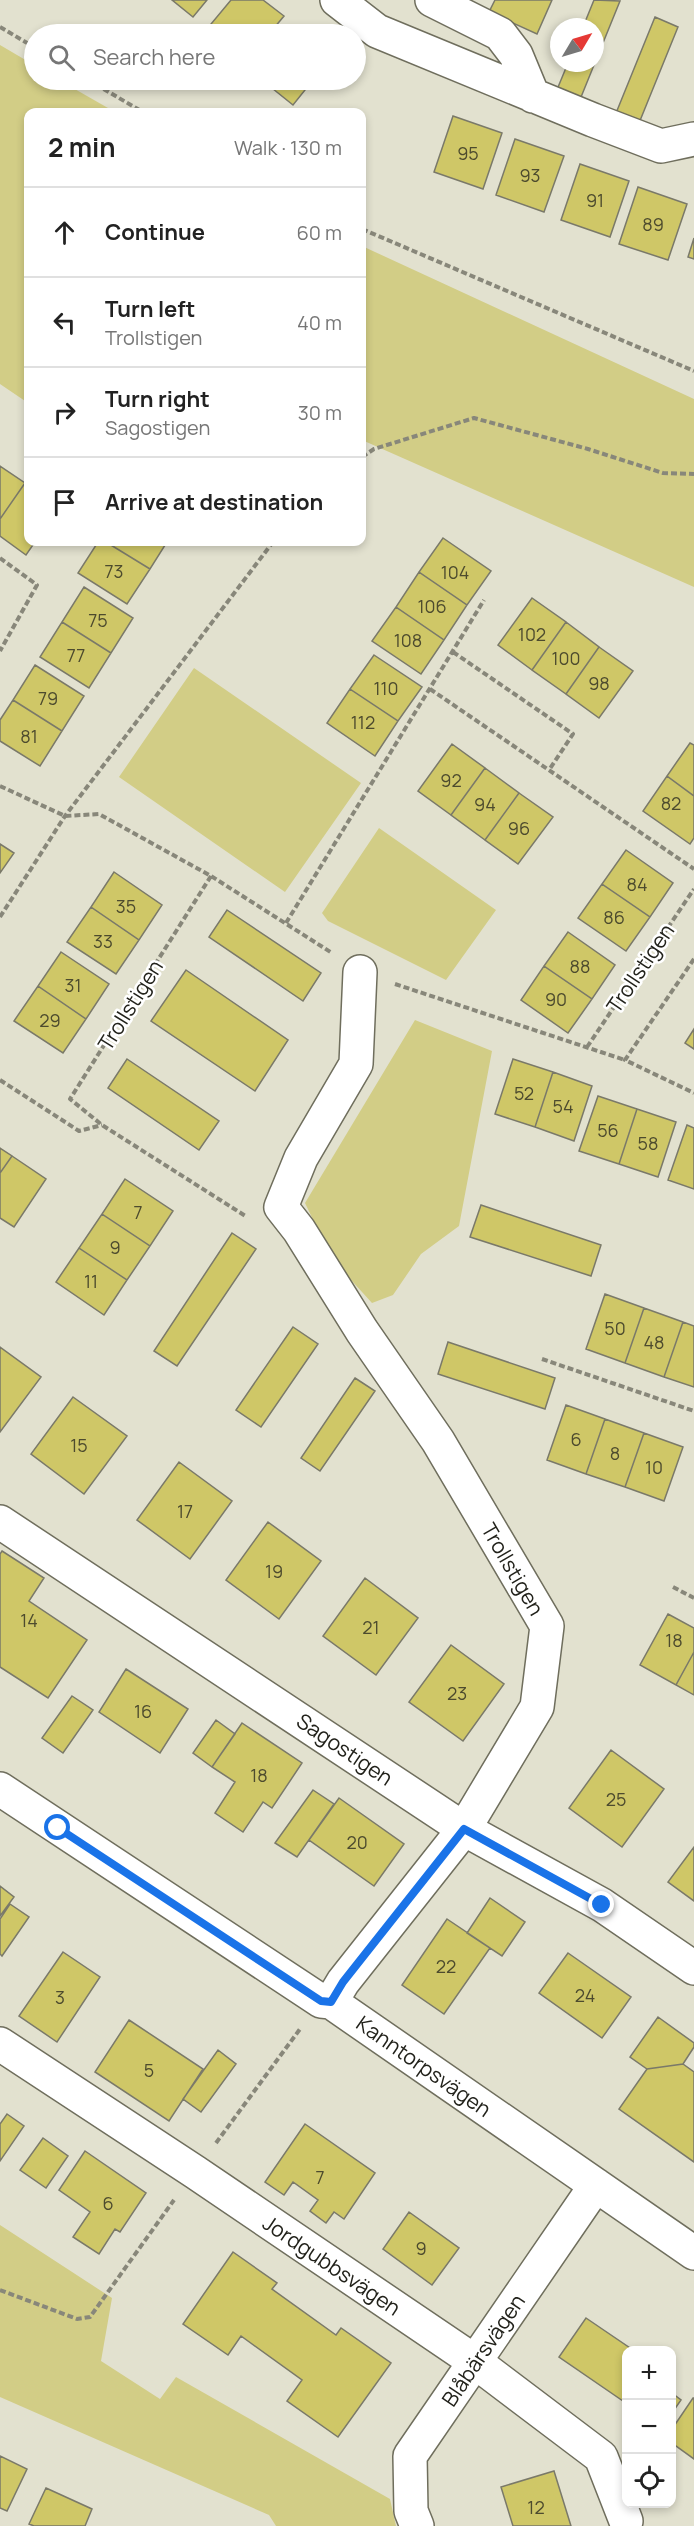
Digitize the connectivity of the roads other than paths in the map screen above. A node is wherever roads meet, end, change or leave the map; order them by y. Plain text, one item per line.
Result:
1 (337, 0) edge
2 (432, 0) edge
3 (533, 96) junction
4 (694, 139) edge
5 (360, 972) road end
6 (0, 1522) edge
7 (0, 1789) edge
8 (464, 1829) junction
9 (694, 1968) edge
10 (331, 2002) junction
11 (0, 2044) edge
12 (596, 2185) junction
13 (694, 2253) edge
14 (474, 2361) junction
15 (626, 2521) dead end
16 (417, 2526) edge

1 - 3 street
2 - 3 street
3 - 4 street
5 - 8 street, Trollstigen
6 - 8 street, Sagostigen
7 - 10 street, Kanntorpsvägen
8 - 9 street, Sagostigen
8 - 10 street, Trollstigen
10 - 12 street, Kanntorpsvägen
11 - 14 street, Jordgubbsvägen
12 - 13 street, Kanntorpsvägen
12 - 14 street, Blåbärsvägen
14 - 15 street, Jordgubbsvägen
14 - 16 street, Blåbärsvägen

